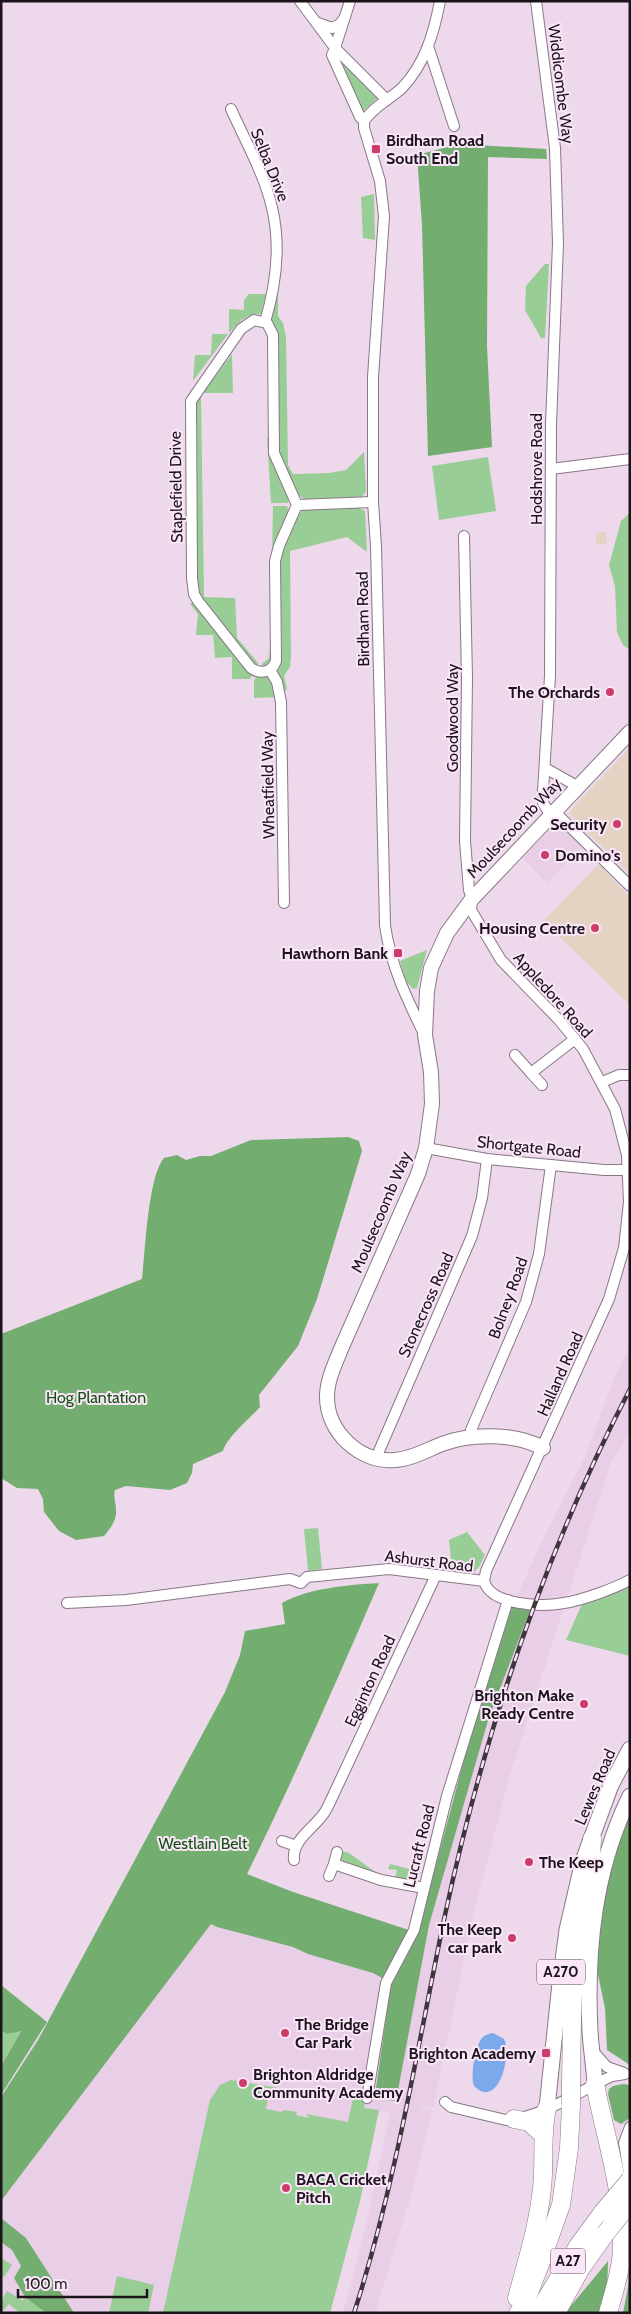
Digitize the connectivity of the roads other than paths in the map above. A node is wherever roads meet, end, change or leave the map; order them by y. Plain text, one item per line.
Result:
1 (300, 1) edge
2 (440, 1) edge
3 (536, 1) edge
4 (349, 6) edge
5 (315, 21) junction
6 (428, 46) junction
7 (335, 48) junction
8 (387, 100) junction
9 (231, 109) dead end
10 (364, 121) junction
11 (454, 126) dead end
12 (556, 171) joint
13 (265, 322) junction
14 (630, 459) edge
15 (550, 469) junction
16 (373, 502) junction
17 (297, 505) junction
18 (464, 536) dead end
19 (270, 670) junction
20 (630, 732) edge
21 (545, 768) junction
22 (578, 786) junction
23 (552, 812) junction
24 (630, 886) edge
25 (472, 898) junction
26 (284, 903) dead end
27 (425, 1035) junction
28 (575, 1039) junction
29 (515, 1055) dead end
30 (531, 1073) junction
31 (630, 1076) edge
32 (602, 1082) junction
33 (542, 1085) dead end
34 (426, 1148) junction
35 (487, 1159) junction
36 (551, 1165) junction
37 (628, 1170) junction
38 (471, 1436) junction
39 (543, 1448) junction
40 (376, 1458) junction
41 (436, 1575) junction
42 (630, 1580) edge
43 (484, 1581) junction
44 (508, 1600) junction
45 (66, 1603) dead end
46 (630, 1749) edge
47 (630, 1796) edge
48 (592, 1839) junction
49 (282, 1841) dead end
50 (296, 1846) junction
51 (337, 1852) dead end
52 (294, 1860) dead end
53 (334, 1864) junction
54 (329, 1876) dead end
55 (424, 1888) junction
56 (591, 2049) junction
57 (627, 2074) edge
58 (595, 2084) junction
59 (367, 2098) dead end
60 (445, 2102) dead end
61 (547, 2108) junction
62 (514, 2119) junction
63 (630, 2127) edge
64 (542, 2134) junction
65 (630, 2179) edge
66 (630, 2203) edge
67 (514, 2313) edge
68 (518, 2313) edge
69 (538, 2313) edge
70 (556, 2313) edge
71 (608, 2313) edge

1 - 5 street
2 - 6 street
3 - 12 street, Widdicombe Way
4 - 5 street
4 - 7 street
5 - 7 street
6 - 8 street
6 - 11 street
7 - 8 street
7 - 10 street, Birdham Road
8 - 10 street
9 - 13 street, Selba Drive
10 - 16 street, Birdham Road
12 - 15 street, Hodshrove Road
13 - 17 street
13 - 19 street, Staplefield Drive
14 - 15 street
15 - 21 street, Hodshrove Road
16 - 17 street
16 - 27 street, Birdham Road
17 - 19 street
18 - 25 street, Goodwood Way
19 - 26 street, Wheatfield Way
20 - 22 street, Moulsecoomb Way
21 - 22 street
21 - 23 street, Hodshrove Road
22 - 23 street, Moulsecoomb Way
23 - 24 street
23 - 25 street, Moulsecoomb Way
25 - 27 street, Moulsecoomb Way
25 - 28 street, Appledore Road
27 - 34 street, Moulsecoomb Way
28 - 30 street
28 - 32 street, Appledore Road
29 - 30 street
30 - 33 street
31 - 32 street
32 - 37 street, Appledore Road
34 - 35 street, Shortgate Road
34 - 40 street, Moulsecoomb Way
35 - 36 street, Shortgate Road
35 - 40 street, Stonecross Road
36 - 37 street, Shortgate Road
36 - 38 street, Bolney Road
37 - 39 street, Halland Road
38 - 39 street, Moulsecoomb Way
38 - 40 street, Moulsecoomb Way
39 - 43 street, Halland Road
41 - 43 street, Ashurst Road
41 - 45 street, Ashurst Road
41 - 50 street, Egginton Road
42 - 44 street, Ashurst Road
43 - 44 street, Ashurst Road
44 - 55 street, Lucraft Road
46 - 48 main road, Lewes Road / A270
47 - 56 main road, A270
48 - 61 main road, A270
48 - 68 highway, bridge
49 - 50 street
50 - 52 street
51 - 53 street
53 - 54 street
53 - 55 street
55 - 59 street, Lucraft Road
56 - 57 street
56 - 58 main road, A270
57 - 58 street
58 - 61 street
58 - 71 highway
60 - 62 street
61 - 62 street
61 - 64 highway
62 - 64 highway
63 - 65 street
64 - 67 highway
65 - 69 highway, A27, bridge
66 - 70 highway, A27, bridge

